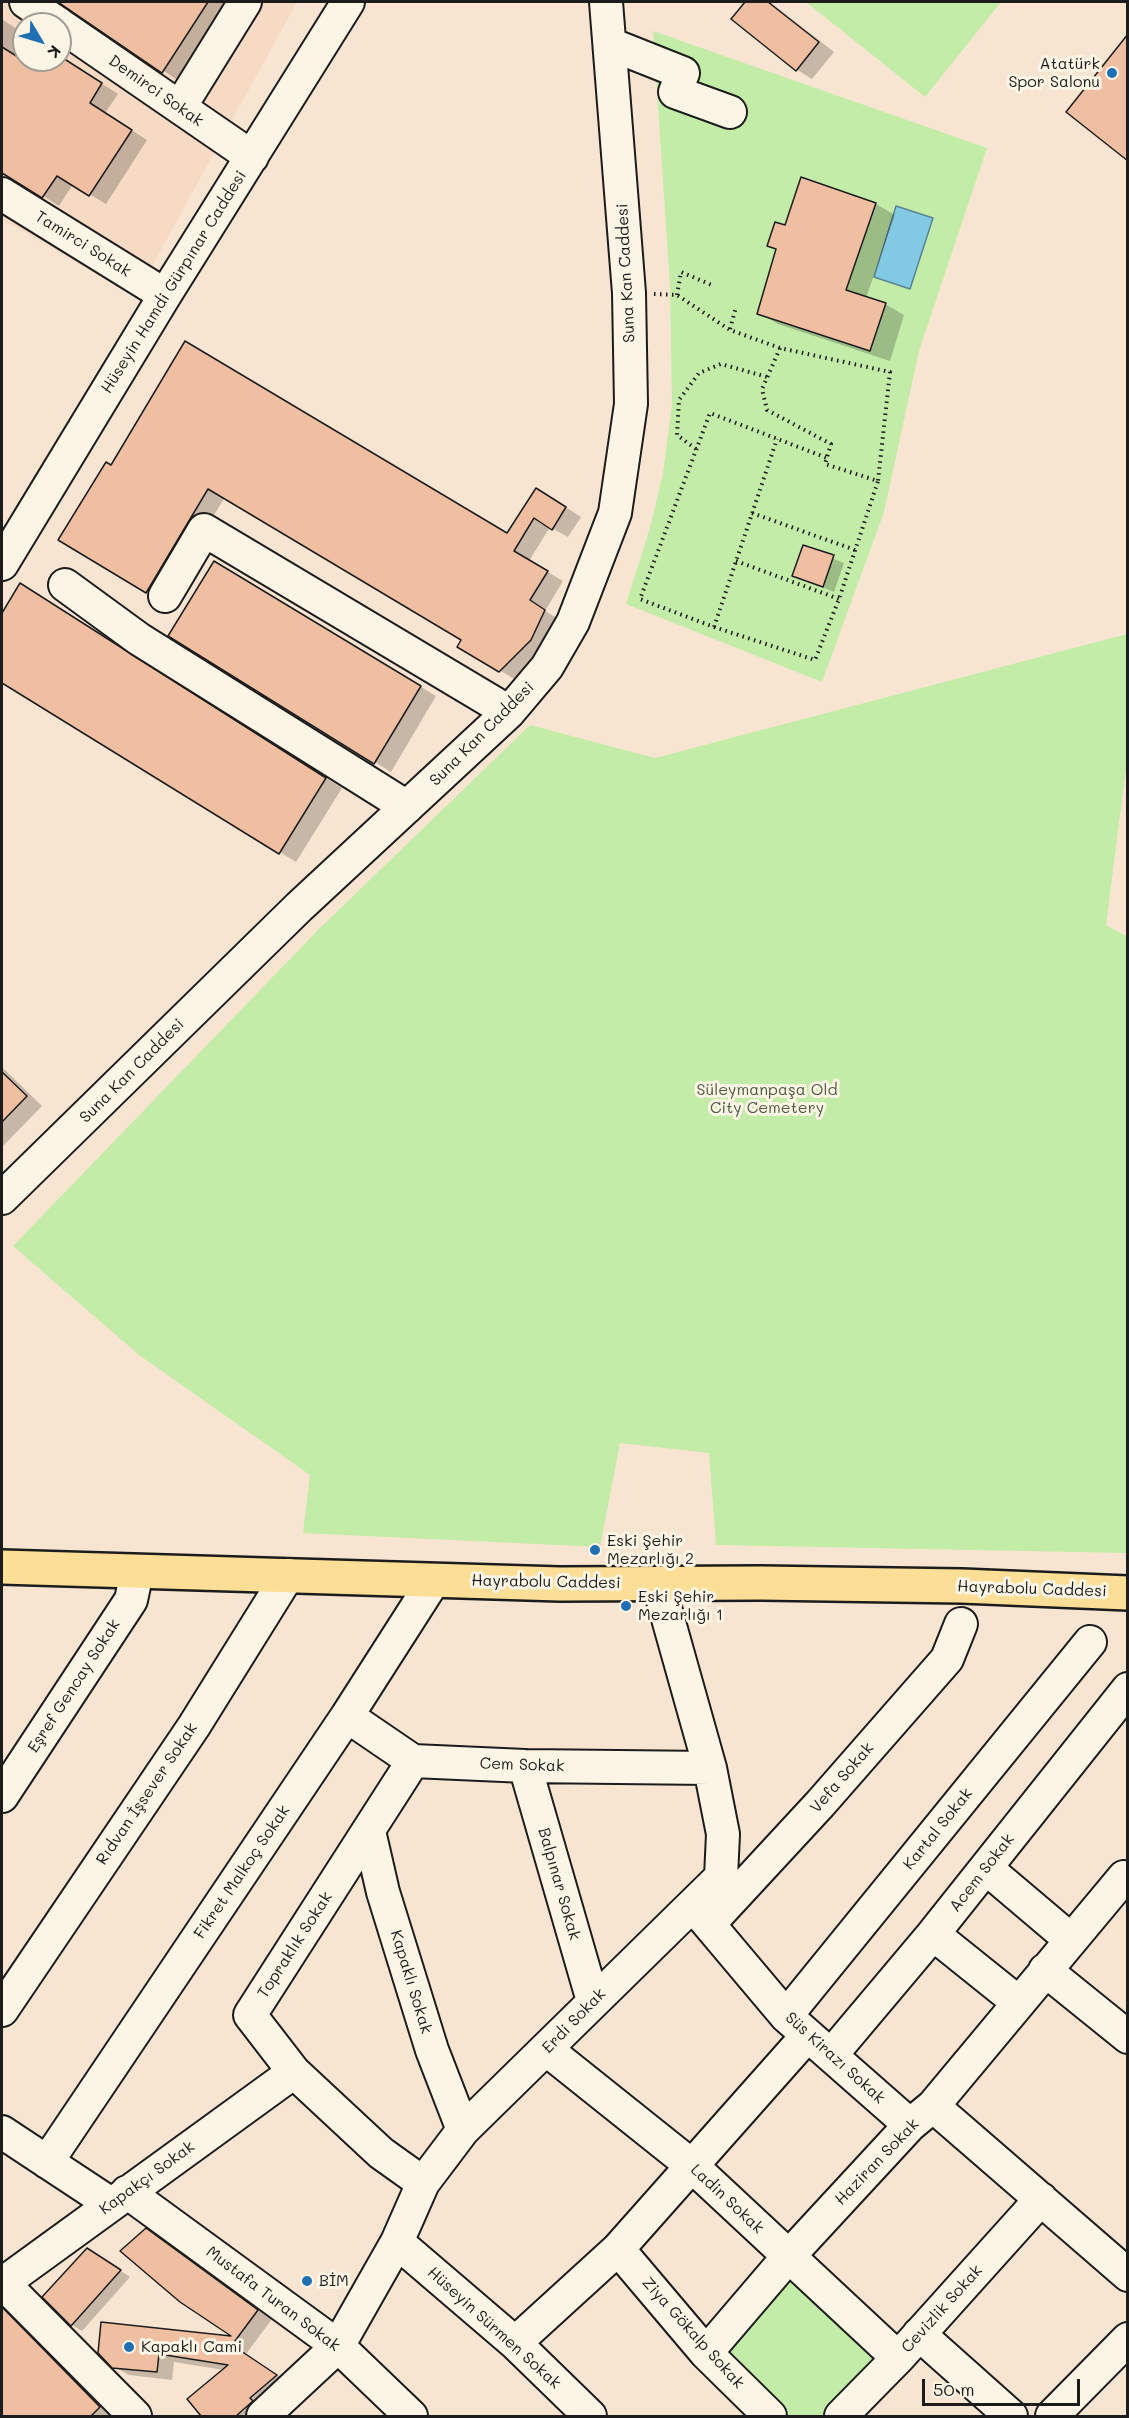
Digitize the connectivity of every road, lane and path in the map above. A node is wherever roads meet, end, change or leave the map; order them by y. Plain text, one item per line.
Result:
1 (26, 2) edge
2 (245, 2) edge
3 (348, 2) edge
4 (606, 2) edge
5 (41, 12) edge
6 (72, 32) edge
7 (609, 44) junction
8 (713, 105) dead end
9 (180, 107) junction
10 (252, 157) junction
11 (2, 194) edge
12 (714, 286) dead end
13 (165, 295) junction
14 (736, 307) dead end
15 (730, 330) junction
16 (780, 348) junction
17 (767, 377) junction
18 (777, 439) junction
19 (696, 450) junction
20 (827, 458) junction
21 (878, 481) junction
22 (752, 513) junction
23 (855, 550) junction
24 (736, 561) junction
25 (2, 564) edge
26 (65, 585) dead end
27 (165, 596) dead end
28 (838, 599) junction
29 (714, 627) junction
30 (509, 712) junction
31 (407, 807) junction
32 (2, 1198) edge
33 (2, 1568) edge
34 (137, 1572) junction
35 (288, 1575) junction
36 (434, 1580) junction
37 (658, 1583) junction
38 (1128, 1593) edge
39 (961, 1624) dead end
40 (1090, 1642) dead end
41 (1128, 1689) edge
42 (347, 1716) junction
43 (413, 1761) junction
44 (525, 1766) junction
45 (710, 1768) junction
46 (2, 1796) edge
47 (369, 1831) junction
48 (986, 1868) junction
49 (1124, 1877) dead end
50 (701, 1914) junction
51 (933, 1934) junction
52 (1071, 1940) junction
53 (1046, 1970) junction
54 (593, 2001) junction
55 (1019, 2003) junction
56 (2, 2010) edge
57 (808, 2035) junction
58 (1128, 2037) edge
59 (547, 2050) junction
60 (294, 2072) junction
61 (922, 2115) junction
62 (463, 2130) junction
63 (2, 2132) edge
64 (47, 2162) junction
65 (691, 2164) junction
66 (423, 2183) junction
67 (119, 2198) junction
68 (1041, 2199) junction
69 (397, 2242) junction
70 (618, 2249) junction
71 (788, 2257) junction
72 (1128, 2275) edge
73 (2, 2283) edge
74 (919, 2334) junction
75 (1128, 2339) edge
76 (515, 2343) junction
77 (338, 2346) junction
78 (706, 2353) junction
79 (898, 2358) junction
80 (135, 2416) edge
81 (263, 2416) edge
82 (411, 2416) edge
83 (590, 2416) edge
84 (770, 2416) edge
85 (841, 2416) edge
86 (1011, 2416) edge
87 (1052, 2416) edge

1 - 5 street, Demirci Sokak
2 - 9 street
3 - 10 street, Hüseyin Hamdi Gürpınar Caddesi
4 - 7 street, Suna Kan Caddesi
6 - 9 street, Demirci Sokak
7 - 8 street
7 - 30 street, Suna Kan Caddesi
9 - 10 street, Demirci Sokak
10 - 13 street, Hüseyin Hamdi Gürpınar Caddesi
11 - 13 street, Tamirci Sokak
12 - 15 path
13 - 25 street, Hüseyin Hamdi Gürpınar Caddesi
14 - 15 path
15 - 16 path
16 - 17 path
16 - 21 path
17 - 19 path
17 - 20 path
18 - 19 path
18 - 20 path
18 - 22 path
19 - 29 path
20 - 21 path
21 - 23 path
22 - 23 path
22 - 24 path
23 - 28 path
24 - 28 path
24 - 29 path
26 - 31 street
27 - 30 street
28 - 29 path
30 - 31 street, Suna Kan Caddesi
31 - 32 street, Suna Kan Caddesi
33 - 34 main road, Hayrabolu Caddesi
34 - 35 main road, Hayrabolu Caddesi
34 - 46 street, Eşref Gencay Sokak
35 - 36 main road, Hayrabolu Caddesi
35 - 56 street, Rıdvan İşsever Sokak
36 - 37 main road, Hayrabolu Caddesi
36 - 42 street, Fikret Malkoç Sokak
37 - 38 main road, Hayrabolu Caddesi
37 - 45 street, Erdi Sokak
39 - 50 street, Vefa Sokak
40 - 57 street, Kartal Sokak
41 - 48 street, Acem Sokak
42 - 43 street
42 - 64 street, Fikret Malkoç Sokak
43 - 44 street, Cem Sokak
43 - 47 street, Topraklık Sokak
44 - 45 street, Cem Sokak
44 - 54 street, Balpınar Sokak
45 - 50 street, Erdi Sokak
47 - 60 street, Topraklık Sokak
47 - 62 street, Kapaklı Sokak
48 - 51 street, Acem Sokak
48 - 52 street
49 - 52 street, Haziran Sokak
50 - 54 street, Erdi Sokak
50 - 57 street, Süs Kirazı Sokak
51 - 55 street
51 - 57 street, Acem Sokak
52 - 53 street, Haziran Sokak
53 - 55 street, Haziran Sokak
53 - 58 street
54 - 59 street, Erdi Sokak
55 - 61 street, Haziran Sokak
57 - 61 street, Süs Kirazı Sokak
57 - 65 street
59 - 62 street, Erdi Sokak
59 - 65 street, Ladin Sokak
60 - 66 street, Topraklık Sokak
60 - 67 street, Kapakçı Sokak
61 - 68 street, Süs Kirazı Sokak
61 - 71 street, Haziran Sokak
62 - 66 street, Erdi Sokak
63 - 64 street, Mustafa Turan Sokak
64 - 67 street, Mustafa Turan Sokak
65 - 70 street
65 - 71 street, Ladin Sokak
66 - 69 street, Erdi Sokak
67 - 73 street, Kapakçı Sokak
67 - 77 street, Mustafa Turan Sokak
68 - 72 street, Süs Kirazı Sokak
68 - 74 street, Cevizlik Sokak
69 - 76 street, Hüseyin Sürmen Sokak
69 - 77 street, Erdi Sokak
70 - 76 street
70 - 78 street, Ziya Gökalp Sokak
71 - 78 street, Haziran Sokak
71 - 79 street, Ladin Sokak
73 - 80 street
74 - 79 street, Cevizlik Sokak
74 - 86 street
75 - 87 street
76 - 83 street, Hüseyin Sürmen Sokak
77 - 81 street, Erdi Sokak
77 - 82 street, Mustafa Turan Sokak
78 - 84 street, Ziya Gökalp Sokak
79 - 85 street, Cevizlik Sokak

